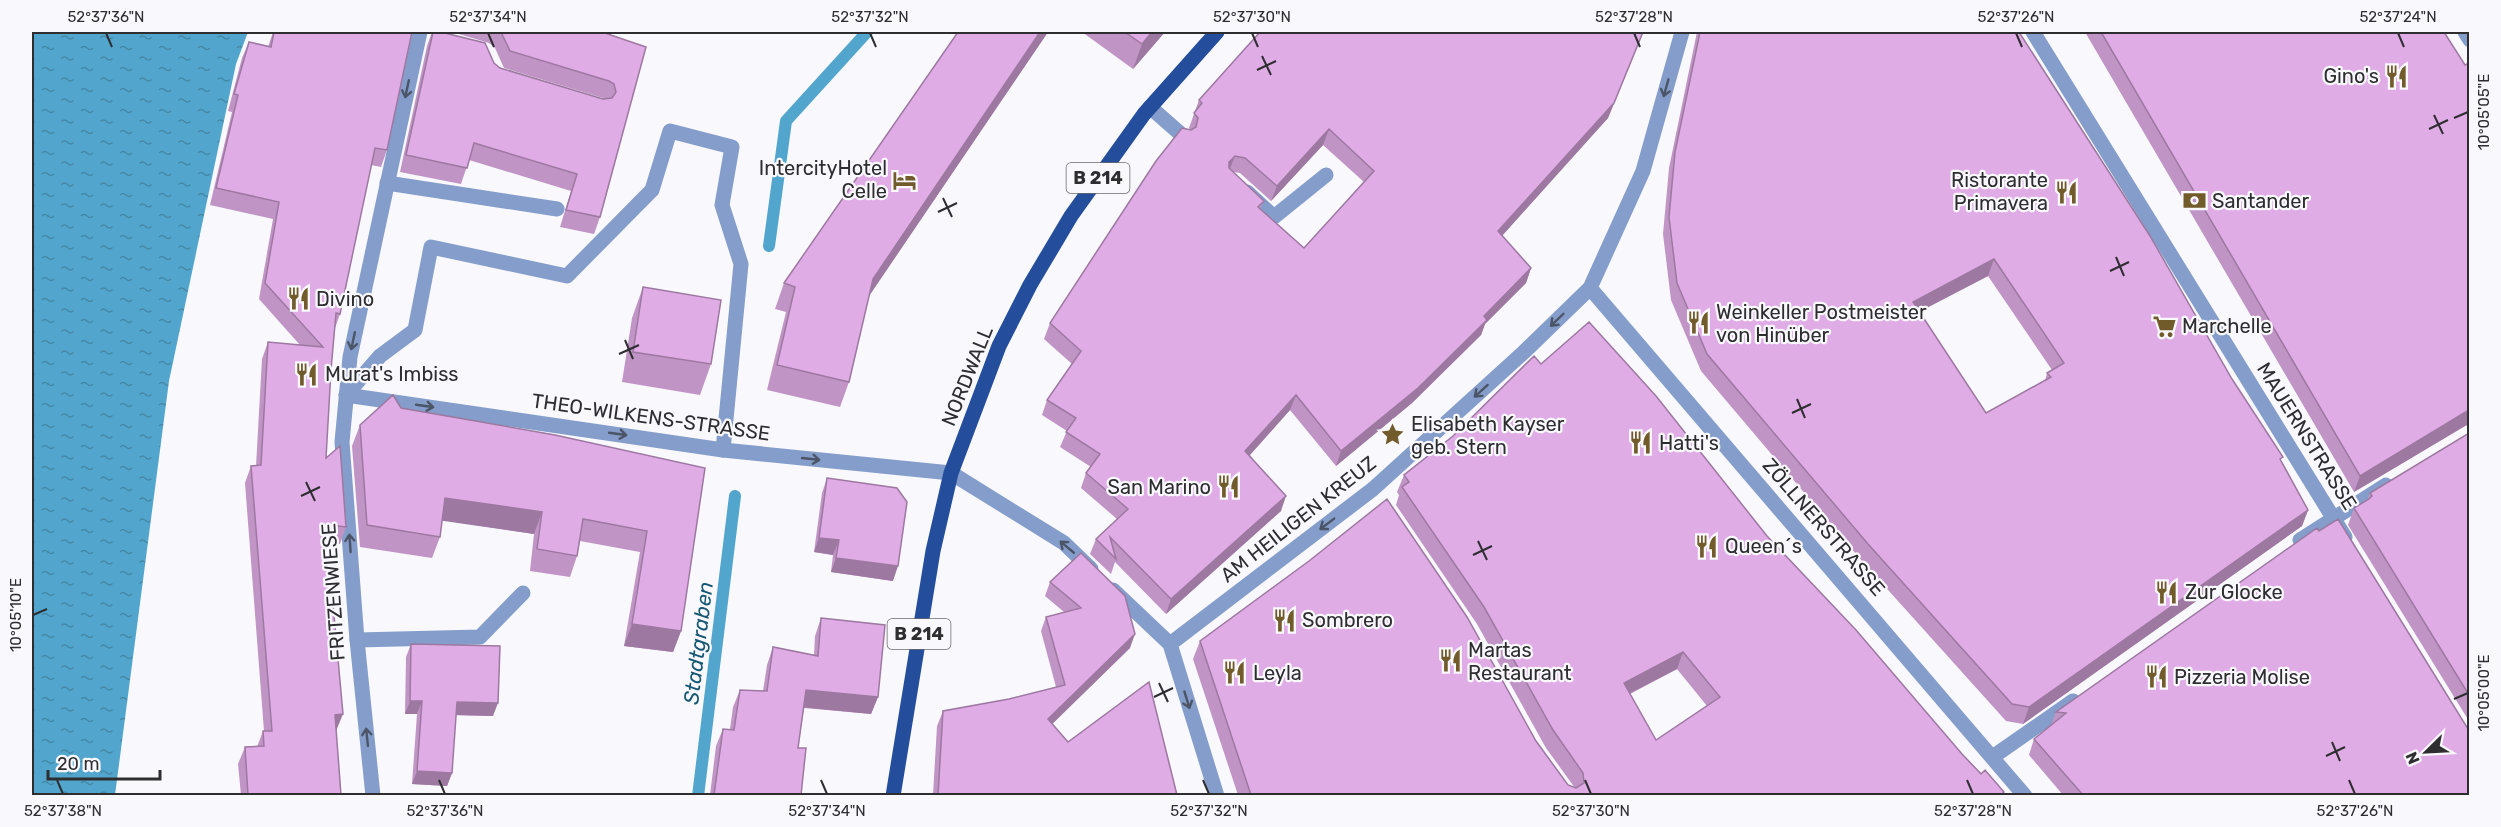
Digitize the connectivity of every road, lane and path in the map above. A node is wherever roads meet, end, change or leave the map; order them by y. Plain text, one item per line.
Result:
1 (1217, 32) edge
2 (1682, 32) edge
3 (2032, 32) edge
4 (2465, 32) edge
5 (423, 34) edge
6 (2469, 40) edge
7 (1150, 108) junction
8 (1183, 136) edge
9 (1326, 175) dead end
10 (1233, 180) edge
11 (387, 183) junction
12 (557, 209) dead end
13 (1590, 288) junction
14 (346, 395) junction
15 (723, 450) junction
16 (951, 473) junction
17 (2401, 476) edge
18 (2332, 517) junction
19 (2351, 547) edge
20 (2284, 551) edge
21 (523, 593) dead end
22 (357, 640) junction
23 (1170, 644) junction
24 (2081, 695) edge
25 (1994, 756) junction
26 (373, 795) edge
27 (893, 795) edge
28 (1217, 795) edge
29 (2025, 795) edge

1 - 7 main road, NORDWALL / B 214
2 -> 13 street, AM HEILIGEN KREUZ
3 - 18 street, MAUERNSTRASSE
4 - 6 street
5 -> 11 street, FRITZENWIESE
7 - 8 street
7 - 16 main road, NORDWALL / B 214
9 - 10 street
11 - 12 street
11 -> 14 street, FRITZENWIESE
13 -> 23 street, AM HEILIGEN KREUZ
13 - 25 street, ZÖLLNERSTRASSE
14 -> 15 street, THEO-WILKENS-STRASSE
14 - 15 street
22 -> 14 street, FRITZENWIESE
15 -> 16 street, THEO-WILKENS-STRASSE
23 -> 16 street
16 - 27 main road, NORDWALL / B 214
17 - 18 street
18 - 19 street, MAUERNSTRASSE
18 - 20 street
21 - 22 street
26 -> 22 street, FRITZENWIESE
23 -> 28 street
24 - 25 street
25 - 29 street, ZÖLLNERSTRASSE

